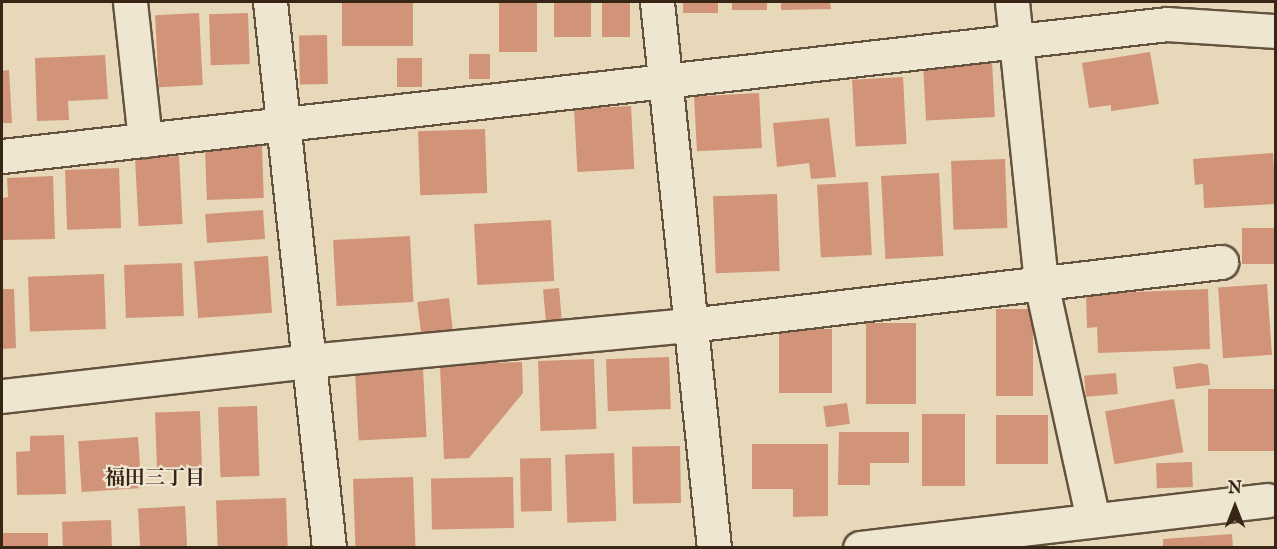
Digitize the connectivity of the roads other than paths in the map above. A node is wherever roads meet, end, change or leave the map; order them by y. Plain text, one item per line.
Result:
1 (130, 2) edge
2 (270, 2) edge
3 (657, 2) edge
4 (1012, 2) edge
5 (1275, 31) edge
6 (1015, 40) junction
7 (664, 80) junction
8 (283, 124) junction
9 (145, 140) junction
10 (2, 156) edge
11 (1221, 262) dead end
12 (1041, 283) junction
13 (690, 325) junction
14 (308, 361) junction
15 (2, 396) edge
16 (1267, 500) dead end
17 (1094, 519) junction
18 (329, 548) edge
19 (714, 548) edge
20 (860, 548) edge

1 - 9 street
2 - 8 street
3 - 7 street
4 - 6 street
5 - 6 street
6 - 7 street
6 - 12 street
7 - 8 street
7 - 13 street
8 - 9 street
8 - 14 street
9 - 10 street
11 - 12 street
12 - 13 street
12 - 17 street
13 - 14 street
13 - 19 street
14 - 15 street
14 - 18 street
16 - 17 street
17 - 20 street

